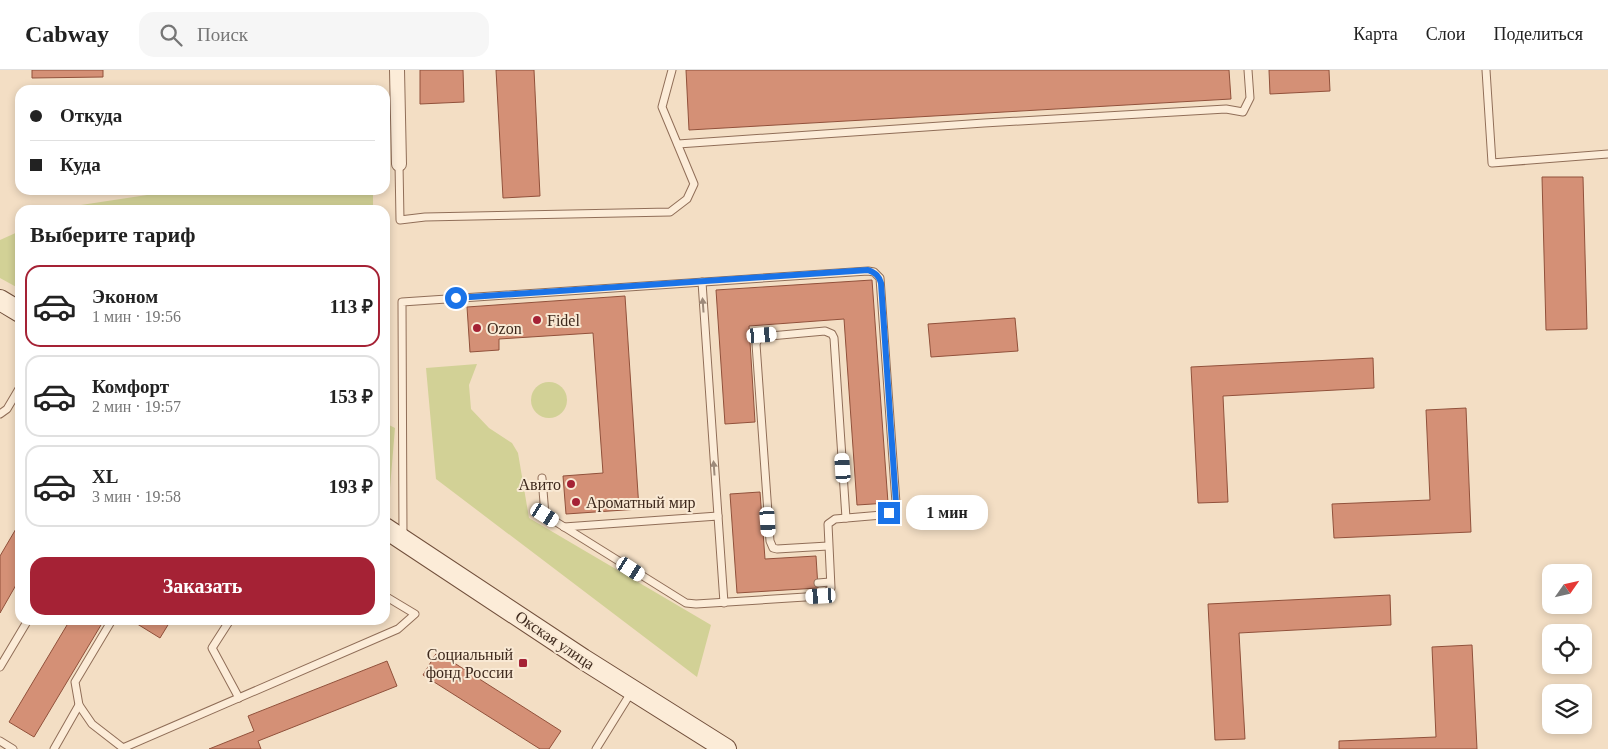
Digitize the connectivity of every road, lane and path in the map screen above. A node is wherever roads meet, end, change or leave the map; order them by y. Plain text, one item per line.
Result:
1 (397, 70) edge
2 (672, 70) edge
3 (1248, 70) edge
4 (1486, 70) edge
5 (678, 144) junction
6 (1608, 154) edge
7 (399, 164) joint
8 (702, 282) junction
9 (0, 300) edge
10 (15, 309) edge
11 (15, 395) edge
12 (0, 414) edge
13 (542, 478) dead end
14 (718, 516) junction
15 (846, 518) junction
16 (563, 526) junction
17 (390, 531) edge
18 (403, 540) junction
19 (828, 546) junction
20 (830, 582) junction
21 (818, 583) dead end
22 (390, 599) edge
23 (724, 603) junction
24 (25, 625) edge
25 (109, 625) edge
26 (227, 625) edge
27 (0, 667) edge
28 (632, 690) junction
29 (239, 698) junction
30 (79, 705) junction
31 (0, 741) edge
32 (13, 749) edge
33 (54, 749) edge
34 (596, 749) edge
35 (726, 749) edge

1 - 7 street
2 - 5 lane
3 - 5 lane
4 - 6 lane
5 - 7 lane
14 -> 8 lane
8 - 15 lane
8 - 18 lane
9 - 10 main road
11 - 12 lane
13 - 16 lane
14 - 16 lane
14 - 23 lane
15 - 19 lane
15 - 19 lane
16 - 23 lane
17 - 18 main road, Окская улица
18 - 28 main road, Окская улица
19 - 20 lane
20 - 21 lane
20 - 23 lane
22 - 29 lane
24 - 27 lane
25 - 30 lane
26 - 29 lane
28 - 34 lane
28 - 35 main road, Окская улица
29 - 30 lane
30 - 33 lane
31 - 32 lane

